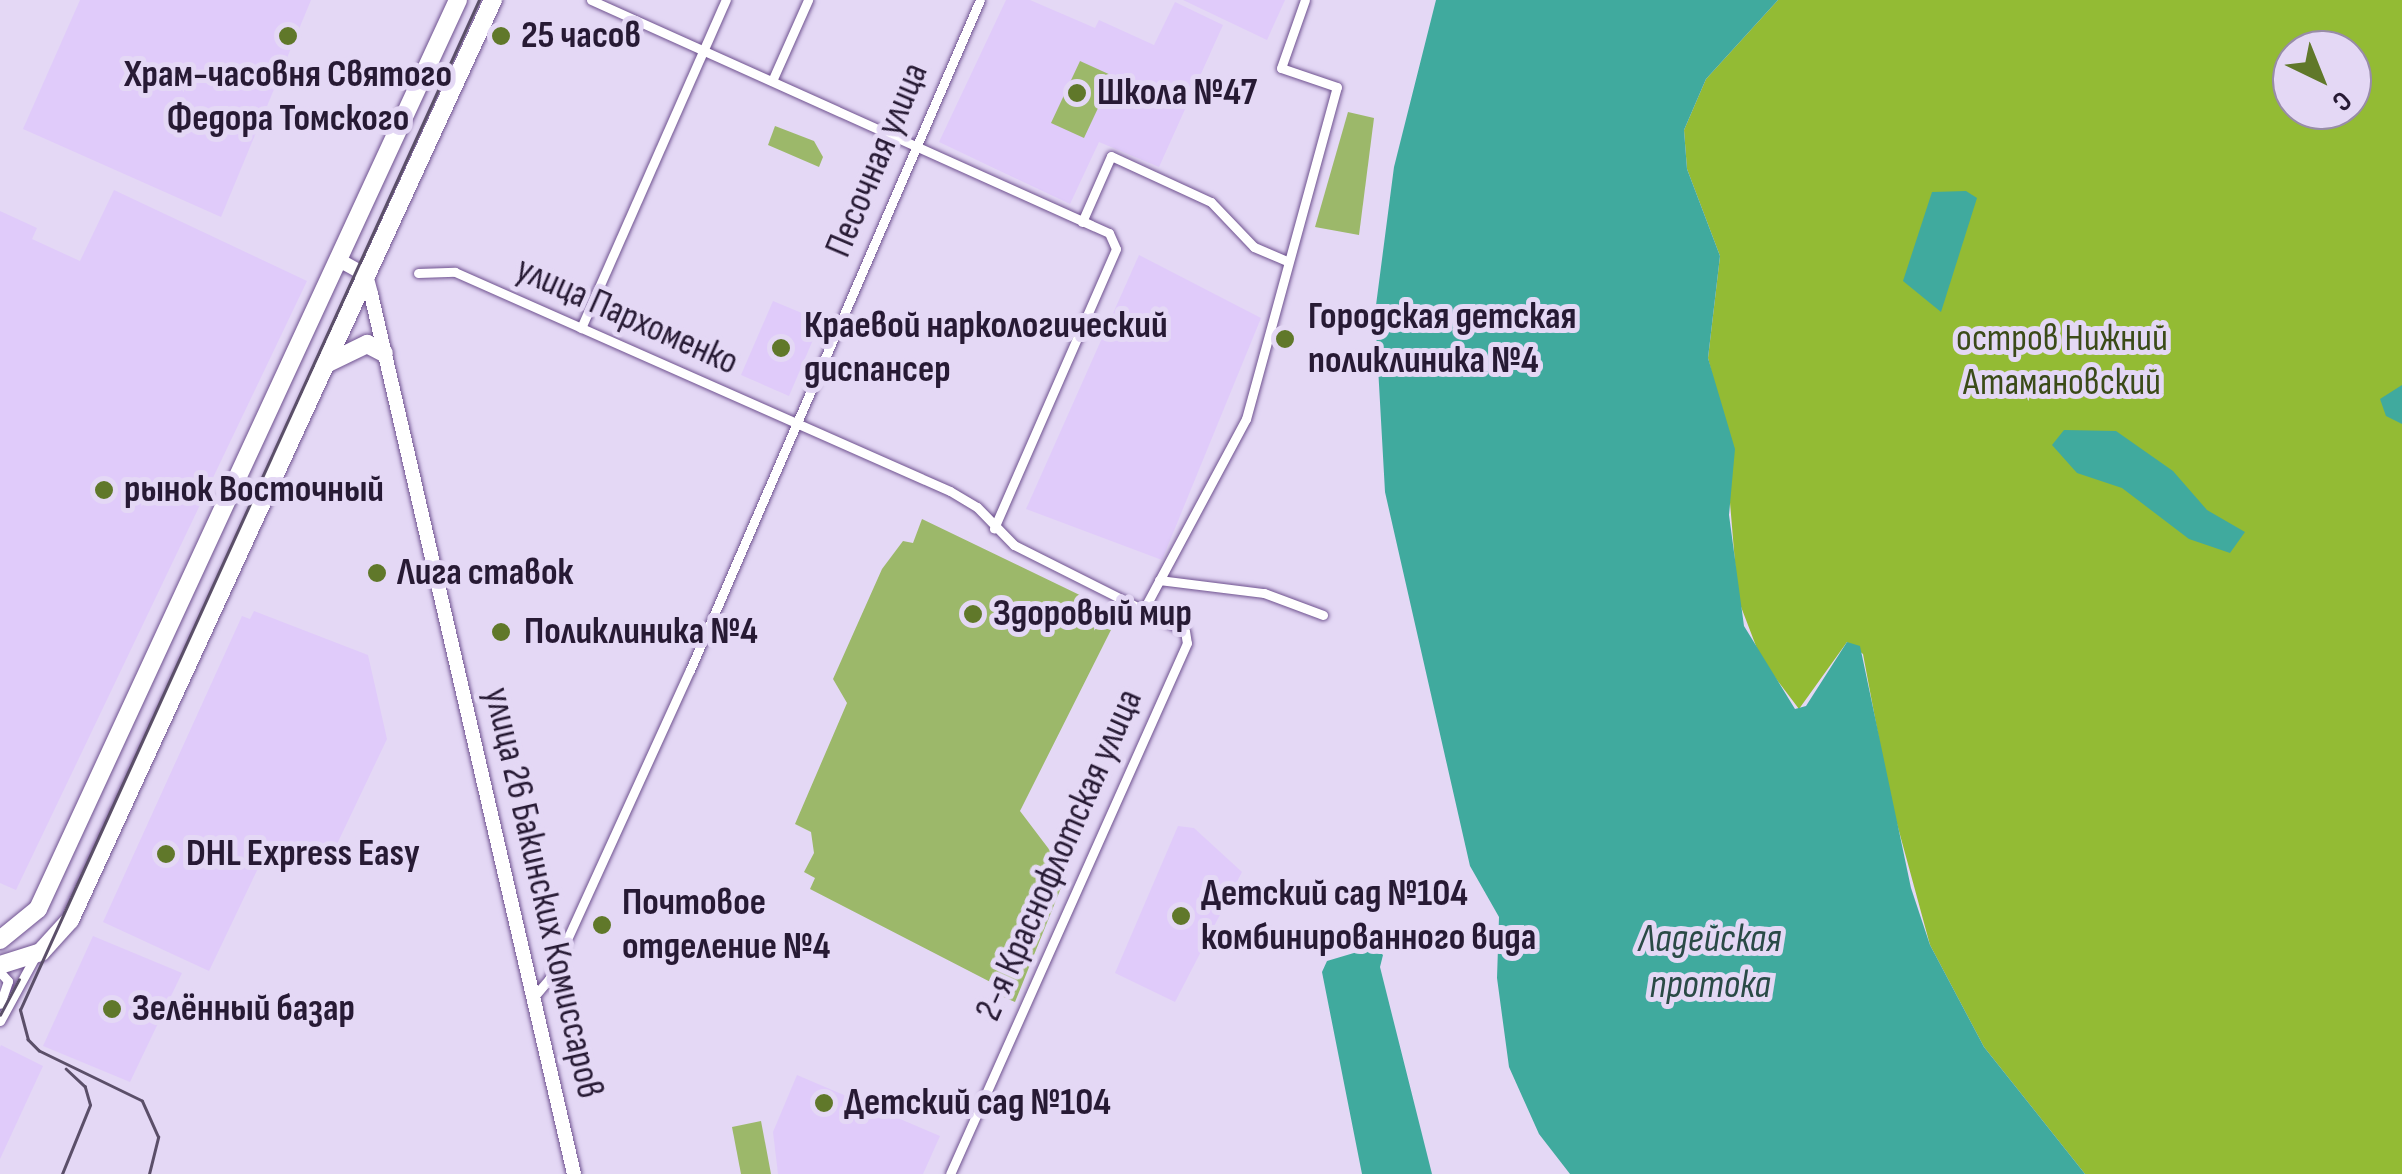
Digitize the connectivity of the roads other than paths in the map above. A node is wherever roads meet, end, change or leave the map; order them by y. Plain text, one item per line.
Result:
1 (458, 0) edge
2 (493, 0) edge
3 (592, 0) edge
4 (726, 0) edge
5 (808, 0) edge
6 (980, 0) edge
7 (1305, 0) edge
8 (704, 51) junction
9 (772, 81) junction
10 (914, 146) junction
11 (1082, 222) junction
12 (337, 259) junction
13 (1287, 261) junction
14 (418, 273) dead end
15 (366, 276) junction
16 (581, 328) junction
17 (384, 353) junction
18 (322, 367) junction
19 (798, 423) junction
20 (994, 528) junction
21 (1159, 580) junction
22 (1144, 609) junction
23 (1323, 616) dead end
24 (0, 940) edge
25 (38, 949) junction
26 (0, 968) edge
27 (533, 998) junction
28 (0, 1004) edge
29 (0, 1022) edge
30 (574, 1174) edge
31 (950, 1174) edge

1 - 12 highway
2 - 15 highway
3 - 8 street
4 - 8 street
5 - 9 street
6 - 10 street, Песочная улица
7 - 13 street
8 - 9 street
8 - 16 street
9 - 10 street
10 - 11 street
10 - 19 street, Песочная улица
11 - 13 street
11 - 20 street
12 - 15 main road
12 - 24 highway
13 - 21 street
14 - 16 street, улица Пархоменко
15 - 17 main road, улица 26 Бакинских Комиссаров
15 - 18 highway
16 - 19 street, улица Пархоменко
17 - 18 highway
17 - 27 main road, улица 26 Бакинских Комиссаров
18 - 25 highway
19 - 20 street, улица Пархоменко
19 - 27 street, Песочная улица
20 - 22 street, улица Пархоменко
21 - 22 street
21 - 23 street
22 - 31 street, 2-я Краснофлотская улица
25 - 26 highway
25 - 29 street
26 - 28 street
27 - 30 main road, улица 26 Бакинских Комиссаров

